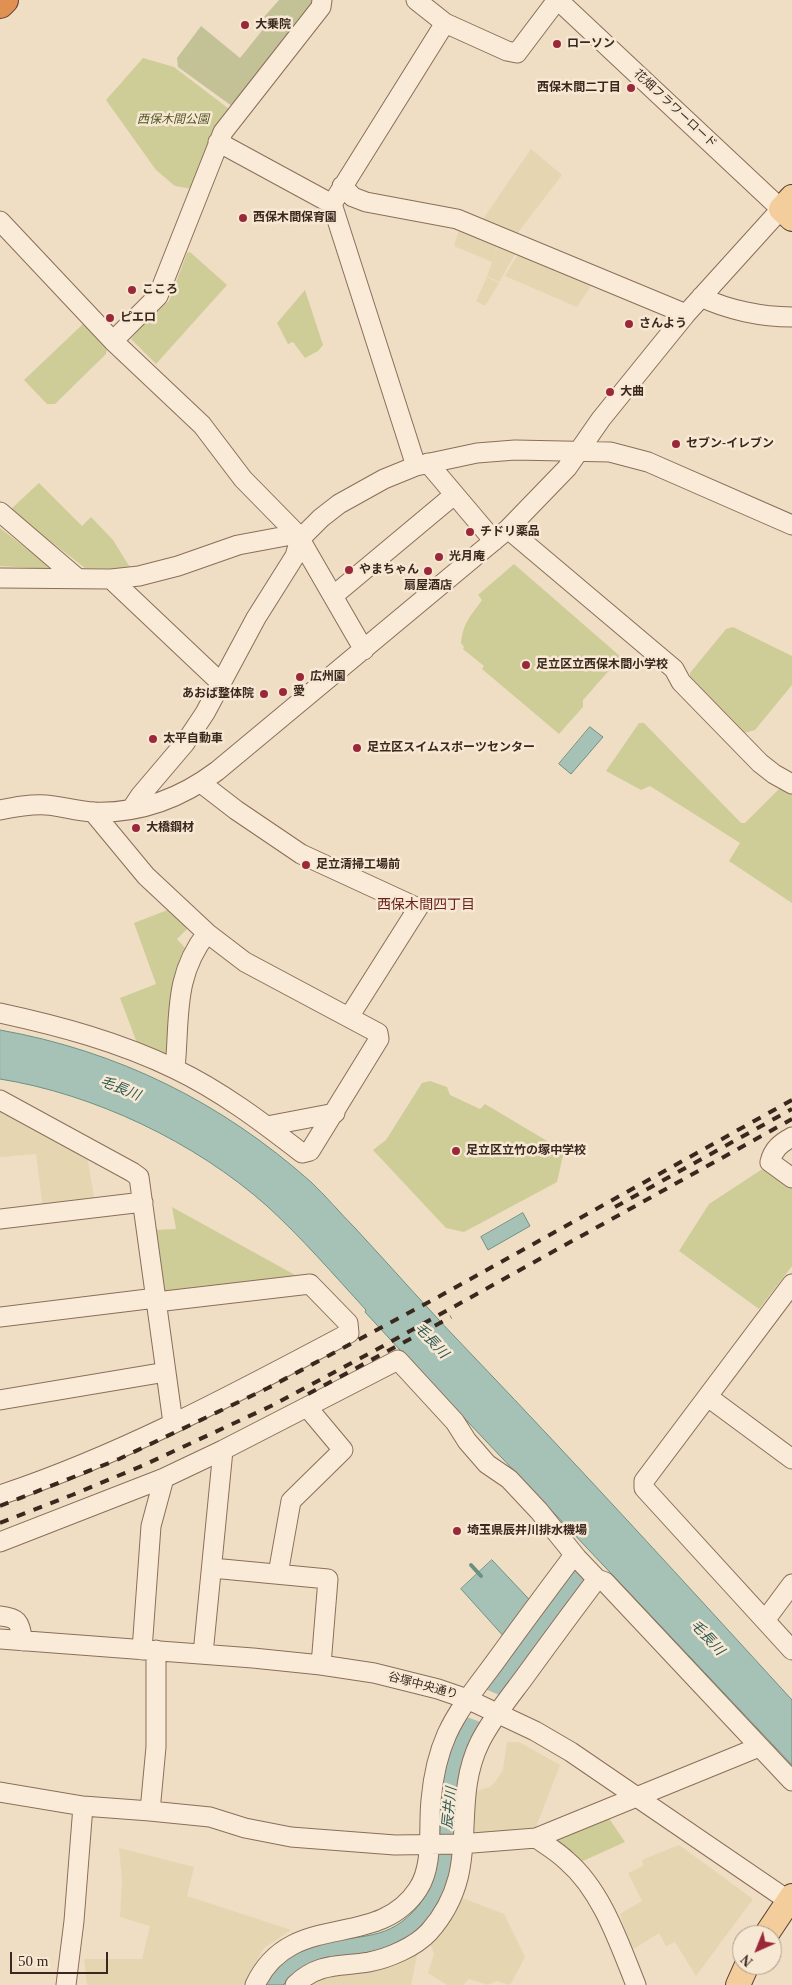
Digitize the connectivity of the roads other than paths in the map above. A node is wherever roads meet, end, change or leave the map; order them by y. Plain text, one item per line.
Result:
1 (4, 0) edge
2 (322, 0) edge
3 (416, 0) edge
4 (558, 0) edge
5 (0, 4) edge
6 (445, 23) junction
7 (218, 142) junction
8 (342, 186) junction
9 (332, 204) junction
10 (788, 208) edge
11 (0, 221) edge
12 (701, 297) junction
13 (686, 314) junction
14 (792, 317) edge
15 (113, 341) junction
16 (578, 452) junction
17 (422, 465) junction
18 (454, 495) junction
19 (0, 512) edge
20 (792, 525) edge
21 (501, 535) junction
22 (299, 536) junction
23 (0, 578) edge
24 (77, 578) junction
25 (111, 579) junction
26 (333, 596) junction
27 (364, 650) junction
28 (222, 684) junction
29 (201, 783) junction
30 (792, 784) edge
31 (132, 808) junction
32 (0, 810) edge
33 (93, 812) junction
34 (207, 933) junction
35 (0, 1013) edge
36 (349, 1017) junction
37 (175, 1069) junction
38 (0, 1100) edge
39 (335, 1113) junction
40 (267, 1126) junction
41 (792, 1137) edge
42 (792, 1178) edge
43 (143, 1202) junction
44 (0, 1219) edge
45 (792, 1284) edge
46 (156, 1300) junction
47 (0, 1317) edge
48 (166, 1372) junction
49 (708, 1397) junction
50 (0, 1400) edge
51 (308, 1407) junction
52 (173, 1423) junction
53 (223, 1450) junction
54 (792, 1459) edge
55 (164, 1478) junction
56 (0, 1495) edge
57 (0, 1542) edge
58 (575, 1557) junction
59 (212, 1568) junction
60 (278, 1574) junction
61 (596, 1577) junction
62 (792, 1584) edge
63 (0, 1616) edge
64 (766, 1619) junction
65 (0, 1639) edge
66 (23, 1641) junction
67 (149, 1650) junction
68 (792, 1650) edge
69 (203, 1654) junction
70 (321, 1665) junction
71 (469, 1700) junction
72 (497, 1712) junction
73 (759, 1747) junction
74 (792, 1781) edge
75 (0, 1792) edge
76 (639, 1796) junction
77 (84, 1806) junction
78 (150, 1811) junction
79 (536, 1838) junction
80 (462, 1843) junction
81 (431, 1845) junction
82 (790, 1899) edge
83 (773, 1925) edge
84 (66, 1985) edge
85 (255, 1985) edge
86 (295, 1985) edge
87 (636, 1985) edge

1 - 5 highway
2 - 7 street
3 - 6 street
4 - 6 street
4 - 10 street, 花畑フラワーロード
6 - 8 street
7 - 9 street
7 - 15 street
8 - 9 street
8 - 13 street
9 - 17 street
10 - 12 street
11 - 15 street
12 - 13 street
12 - 14 street
13 - 16 street
15 - 22 street
16 - 17 street
16 - 20 street
16 - 21 street
17 - 18 street
17 - 22 street
18 - 21 street
18 - 26 street
19 - 24 street
21 - 27 street
21 - 30 street
22 - 25 street
22 - 26 street
22 - 28 street
23 - 24 street
24 - 25 street
25 - 28 street
26 - 27 street
27 - 29 street
28 - 31 street
29 - 31 street
29 - 36 street
31 - 33 street
32 - 33 street
33 - 34 street
34 - 36 street
34 - 37 street
35 - 37 street
36 - 39 street
37 - 40 street
38 - 43 street
39 - 40 street
39 - 40 street
41 - 42 street
43 - 44 street
43 - 46 street
45 - 49 street
46 - 47 street
46 - 48 street
46 - 52 street
48 - 50 street
48 - 52 street
49 - 54 street
49 - 64 street
51 - 53 street
51 - 58 street
51 - 60 street
52 - 56 street
53 - 55 street
53 - 59 street
55 - 57 street
55 - 67 street
58 - 61 street
58 - 71 street
59 - 60 street
59 - 69 street
60 - 70 street
61 - 72 street
61 - 73 street
62 - 64 street
63 - 66 street
64 - 68 street
65 - 66 street, 谷塚中央通り
66 - 67 street, 谷塚中央通り
67 - 69 street, 谷塚中央通り
67 - 78 street
69 - 70 street, 谷塚中央通り
70 - 71 street, 谷塚中央通り
71 - 72 street, 谷塚中央通り
71 - 81 street
72 - 76 street, 谷塚中央通り
72 - 80 street
73 - 74 street
73 - 76 street
75 - 77 street
76 - 79 street
76 - 82 street, 谷塚中央通り
77 - 78 street
77 - 84 street
78 - 81 street
79 - 80 street
79 - 87 street
80 - 81 street
80 - 86 street
81 - 85 street
82 - 83 main road

